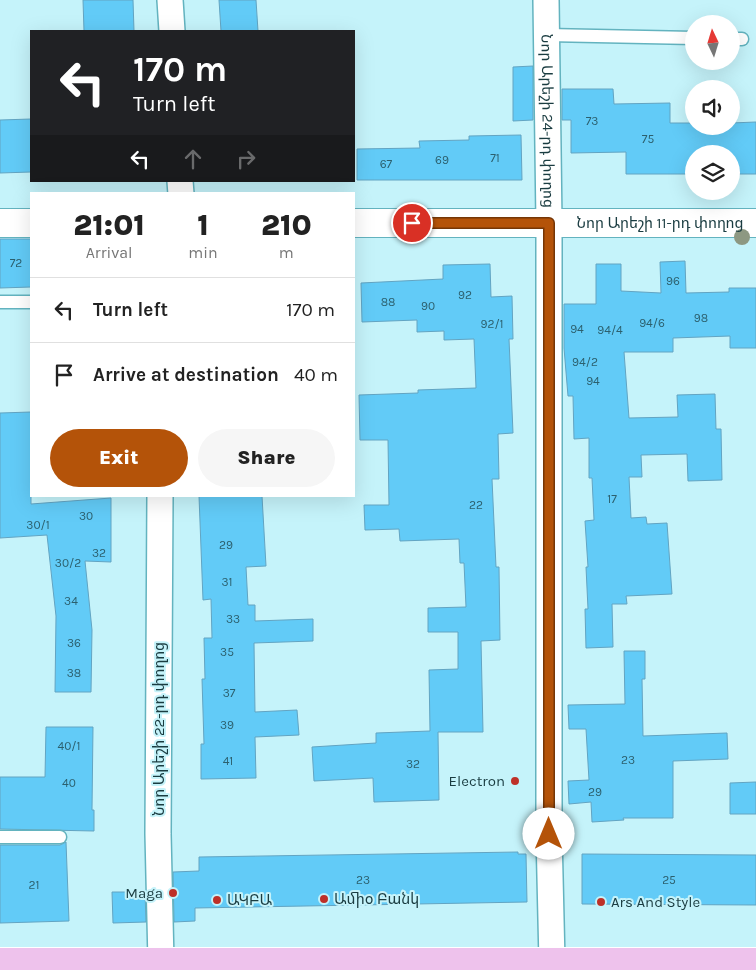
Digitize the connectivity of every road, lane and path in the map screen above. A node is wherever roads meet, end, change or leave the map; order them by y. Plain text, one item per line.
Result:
1 (170, 0) edge
2 (546, 0) edge
3 (172, 30) edge
4 (547, 35) junction
5 (685, 38) edge
6 (0, 223) edge
7 (30, 223) edge
8 (355, 223) edge
9 (549, 223) junction
10 (756, 223) edge
11 (0, 302) edge
12 (30, 302) edge
13 (160, 497) edge
14 (0, 837) edge
15 (60, 837) dead end
16 (0, 962) edge
17 (161, 962) junction
18 (552, 962) junction
19 (756, 962) edge

1 - 3 street
2 - 4 street, Նոր Արեշի 24-րդ փողոց
4 - 5 lane
4 - 9 street, Նոր Արեշի 24-րդ փողոց
6 - 7 street
8 - 9 street, Նոր Արեշի 11-րդ փողոց
9 - 10 street, Նոր Արեշի 11-րդ փողոց
9 - 18 street, Նոր Արեշի 24-րդ փողոց
11 - 12 lane
13 - 17 street, Նոր Արեշի 22-րդ փողոց
14 - 15 lane
16 - 17 main road
17 - 18 main road
18 - 19 main road

